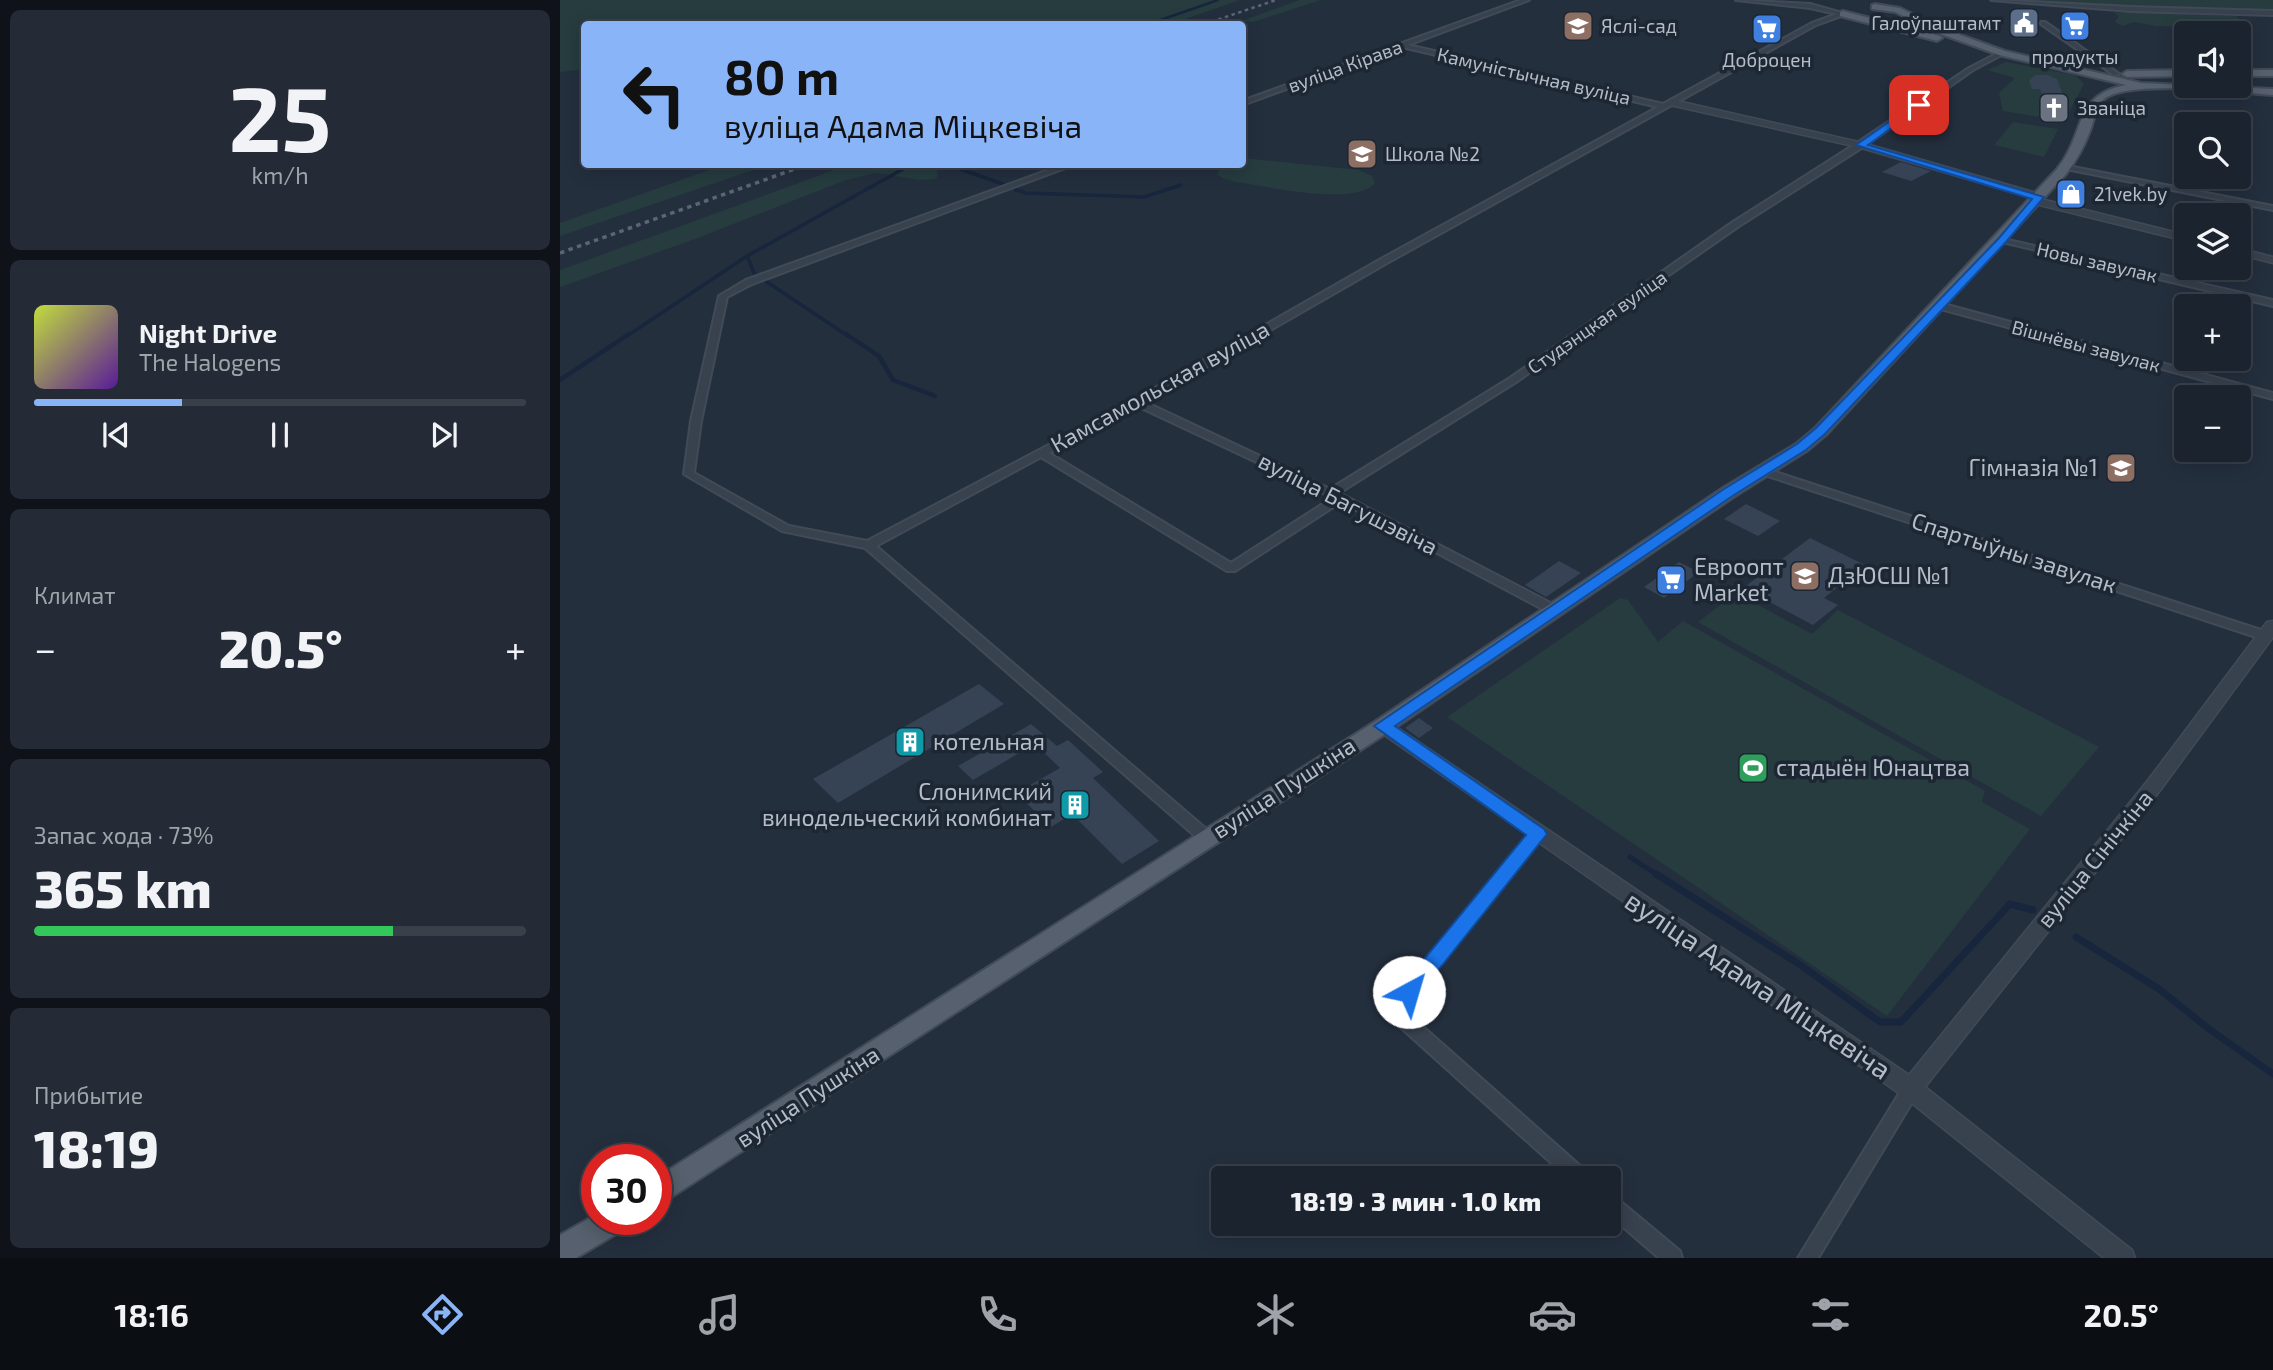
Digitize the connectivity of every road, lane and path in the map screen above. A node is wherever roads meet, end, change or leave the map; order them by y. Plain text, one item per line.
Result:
1 (1526, 0) edge
2 (1739, 0) edge
3 (1887, 0) edge
4 (1994, 0) edge
5 (1875, 6) junction
6 (1897, 10) junction
7 (2273, 13) edge
8 (1843, 14) junction
9 (2043, 23) dead end
10 (1938, 30) junction
11 (1918, 34) junction
12 (1404, 46) junction
13 (1985, 47) junction
14 (2003, 52) junction
15 (2079, 71) junction
16 (2251, 73) edge
17 (2273, 73) edge
18 (2174, 76) edge
19 (2115, 77) junction
20 (2143, 82) junction
21 (2273, 92) edge
22 (2102, 93) junction
23 (1246, 102) edge
24 (1669, 105) junction
25 (1860, 145) junction
26 (2066, 167) junction
27 (1062, 168) edge
28 (2037, 199) junction
29 (2273, 208) edge
30 (2174, 235) edge
31 (2002, 240) junction
32 (2251, 254) edge
33 (2273, 260) edge
34 (2273, 303) edge
35 (1940, 306) junction
36 (2272, 393) edge
37 (1137, 401) junction
38 (1042, 453) junction
39 (1763, 471) junction
40 (1335, 496) junction
41 (869, 545) junction
42 (1556, 611) junction
43 (2269, 631) edge
44 (1383, 726) junction
45 (1538, 834) junction
46 (1207, 838) junction
47 (1911, 1089) junction
48 (1568, 1166) edge
49 (672, 1184) edge
50 (1621, 1213) edge
51 (587, 1235) edge
52 (560, 1251) edge
53 (1672, 1258) edge
54 (1807, 1258) edge
55 (2123, 1258) edge

1 - 12 street, вуліца Кірава
2 - 8 street
3 - 5 main road
3 - 6 main road
4 - 7 street
5 - 6 main road
5 - 8 main road
6 - 10 main road
8 - 11 main road
8 - 24 street, Камсамольская вуліца
9 - 19 street
10 - 11 main road
10 - 13 main road
11 - 13 main road
12 - 23 street, вуліца Кірава
12 - 24 street, Камуністычная вуліца
13 - 14 main road
14 - 15 main road
14 - 25 street, Студэнцкая вуліца
15 - 19 main road
15 - 22 main road
16 - 17 main road
18 - 20 main road
19 - 20 main road
19 - 22 main road
20 - 21 main road
20 - 22 main road
22 - 26 main road, вуліца Пушкіна
24 - 25 street, Камуністычная вуліца
24 - 37 street, Камсамольская вуліца
25 - 28 street, Камуністычная вуліца
25 - 40 street, Студэнцкая вуліца
26 - 28 main road, вуліца Пушкіна
26 - 29 street
27 - 41 street
28 - 30 street, Камуністычная вуліца
28 - 31 main road, вуліца Пушкіна
31 - 34 street, Новы завулак
31 - 35 main road, вуліца Пушкіна
32 - 33 street
35 - 36 street, Вішнёвы завулак
35 - 39 main road, вуліца Пушкіна
37 - 38 street, Камсамольская вуліца
37 - 40 street, вуліца Багушэвіча
38 - 40 street, Студэнцкая вуліца
38 - 41 street, Камсамольская вуліца
39 - 42 main road, вуліца Пушкіна
39 - 43 street, Спартыўны завулак
40 - 42 street, вуліца Багушэвіча
41 - 46 street
42 - 44 main road, вуліца Пушкіна
43 - 47 street, вуліца Сінічкіна
44 - 45 street, вуліца Адама Міцкевіча
44 - 46 main road, вуліца Пушкіна
45 - 47 street, вуліца Адама Міцкевіча
45 - 48 street
46 - 49 main road, вуліца Пушкіна
47 - 54 street
47 - 55 street, вуліца Адама Міцкевіча
50 - 53 street
51 - 52 main road

